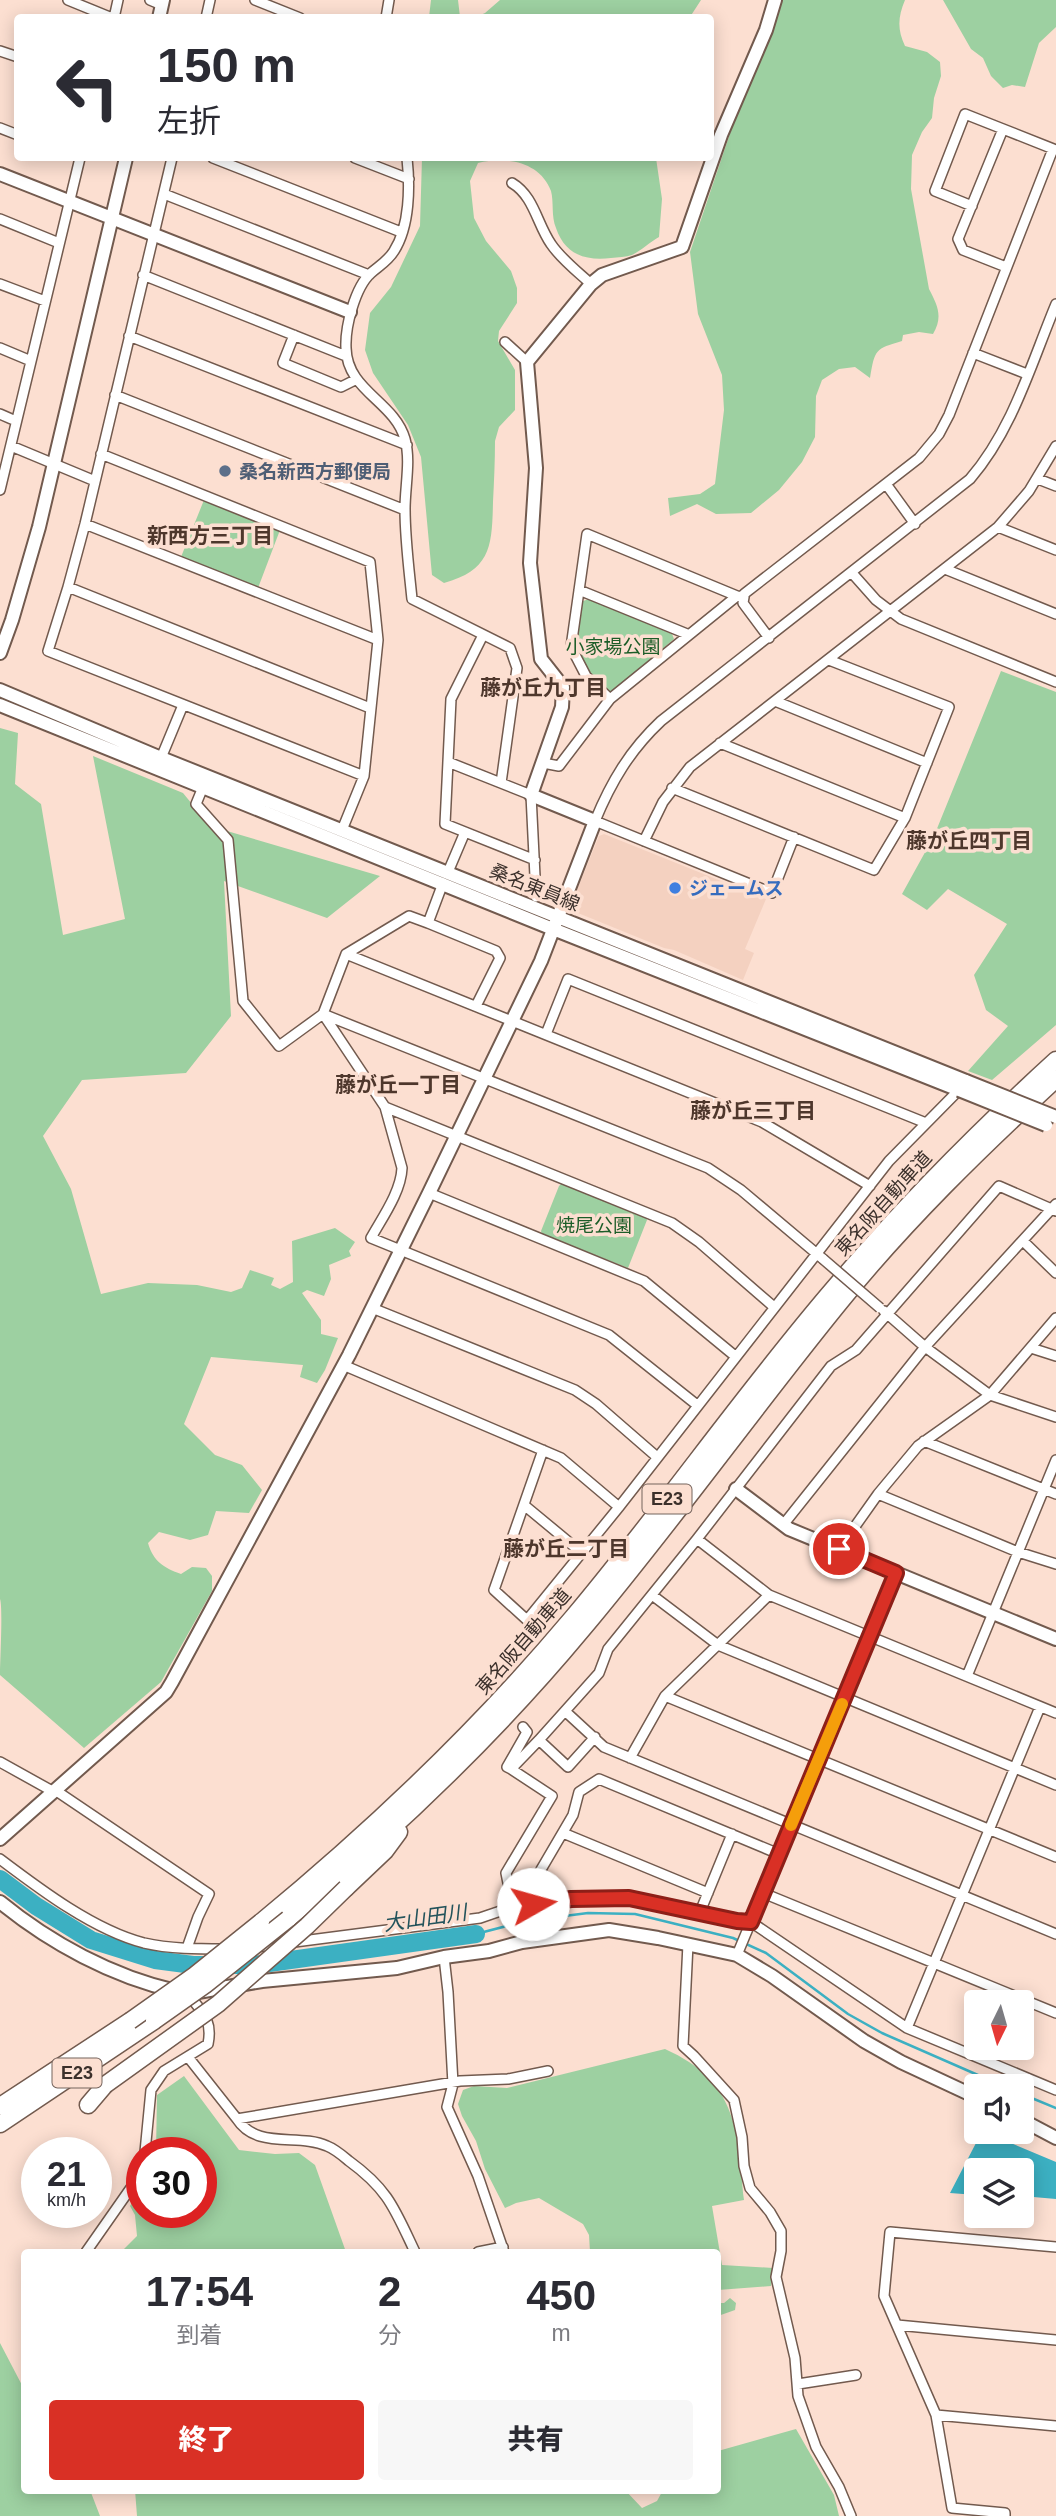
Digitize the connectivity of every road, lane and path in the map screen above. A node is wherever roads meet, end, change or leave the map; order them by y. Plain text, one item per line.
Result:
1 (68, 0) edge
2 (255, 0) edge
3 (775, 0) edge
4 (103, 14) edge
5 (290, 14) edge
6 (1003, 129) junction
7 (1054, 149) edge
8 (714, 155) edge
9 (77, 161) edge
10 (125, 161) edge
11 (171, 161) edge
12 (221, 161) edge
13 (363, 161) edge
14 (407, 161) edge
15 (712, 161) edge
16 (0, 174) edge
17 (409, 179) junction
18 (512, 183) dead end
19 (164, 194) junction
20 (69, 201) junction
21 (972, 206) junction
22 (112, 218) junction
23 (0, 219) edge
24 (401, 232) junction
25 (154, 235) junction
26 (59, 243) junction
27 (1006, 267) junction
28 (143, 275) junction
29 (369, 275) junction
30 (0, 284) edge
31 (591, 284) junction
32 (45, 301) junction
33 (1056, 304) edge
34 (350, 312) junction
35 (295, 335) junction
36 (130, 336) junction
37 (505, 342) dead end
38 (0, 348) edge
39 (973, 353) junction
40 (346, 355) junction
41 (31, 361) junction
42 (527, 362) junction
43 (1027, 374) junction
44 (355, 380) junction
45 (115, 395) junction
46 (0, 414) edge
47 (16, 421) junction
48 (407, 445) junction
49 (11, 446) junction
50 (1056, 446) edge
51 (101, 454) junction
52 (53, 464) junction
53 (1038, 479) junction
54 (95, 481) junction
55 (886, 484) junction
56 (1056, 486) edge
57 (0, 489) edge
58 (405, 510) junction
59 (85, 524) junction
60 (915, 524) junction
61 (998, 527) junction
62 (1056, 550) edge
63 (944, 569) junction
64 (852, 573) junction
65 (68, 587) junction
66 (579, 590) junction
67 (740, 597) junction
68 (890, 611) junction
69 (1056, 614) edge
70 (687, 634) junction
71 (483, 635) junction
72 (769, 638) junction
73 (378, 640) junction
74 (0, 653) edge
75 (829, 660) junction
76 (1056, 682) edge
77 (0, 690) edge
78 (610, 699) junction
79 (775, 701) junction
80 (0, 703) edge
81 (183, 705) junction
82 (370, 708) junction
83 (720, 743) junction
84 (161, 758) junction
85 (448, 762) junction
86 (543, 762) junction
87 (927, 763) junction
88 (364, 776) junction
89 (501, 783) junction
90 (203, 787) junction
91 (672, 788) junction
92 (531, 795) junction
93 (905, 818) junction
94 (595, 821) junction
95 (342, 830) junction
96 (465, 832) junction
97 (794, 837) junction
98 (644, 841) junction
99 (535, 860) junction
100 (446, 878) junction
101 (536, 897) dead end
102 (428, 923) junction
103 (555, 923) junction
104 (346, 954) junction
105 (476, 1006) junction
106 (323, 1014) junction
107 (513, 1020) junction
108 (546, 1034) junction
109 (1056, 1060) edge
110 (485, 1077) junction
111 (1056, 1079) edge
112 (962, 1086) junction
113 (385, 1107) junction
114 (926, 1123) junction
115 (1053, 1124) edge
116 (457, 1136) junction
117 (870, 1186) junction
118 (429, 1193) junction
119 (1055, 1208) edge
120 (1023, 1241) junction
121 (401, 1250) junction
122 (820, 1257) junction
123 (1056, 1273) edge
124 (774, 1307) junction
125 (372, 1308) junction
126 (884, 1311) junction
127 (1056, 1318) edge
128 (925, 1347) junction
129 (1031, 1348) junction
130 (735, 1356) junction
131 (1056, 1356) edge
132 (343, 1365) junction
133 (990, 1395) junction
134 (697, 1405) junction
135 (1056, 1417) edge
136 (924, 1441) junction
137 (543, 1450) junction
138 (657, 1457) junction
139 (1056, 1460) edge
140 (736, 1489) junction
141 (1044, 1490) junction
142 (878, 1494) junction
143 (1056, 1494) edge
144 (524, 1505) junction
145 (619, 1507) junction
146 (783, 1525) junction
147 (697, 1539) junction
148 (839, 1549) junction
149 (1018, 1552) junction
150 (582, 1553) junction
151 (1056, 1564) edge
152 (896, 1573) junction
153 (652, 1595) junction
154 (769, 1595) junction
155 (993, 1613) junction
156 (870, 1636) junction
157 (1056, 1639) edge
158 (718, 1645) junction
159 (967, 1676) junction
160 (665, 1696) junction
161 (844, 1698) junction
162 (1040, 1707) junction
163 (566, 1712) junction
164 (1056, 1713) edge
165 (523, 1727) dead end
166 (595, 1737) junction
167 (538, 1740) junction
168 (631, 1758) junction
169 (819, 1759) junction
170 (0, 1762) edge
171 (1015, 1768) junction
172 (511, 1769) junction
173 (1056, 1785) edge
174 (54, 1791) junction
175 (426, 1797) junction
176 (791, 1824) junction
177 (988, 1829) junction
178 (563, 1833) junction
179 (732, 1834) junction
180 (0, 1839) edge
181 (779, 1853) junction
182 (1056, 1857) edge
183 (0, 1859) edge
184 (708, 1893) junction
185 (763, 1893) junction
186 (962, 1895) junction
187 (0, 1902) edge
188 (521, 1904) junction
189 (533, 1904) junction
190 (700, 1912) junction
191 (750, 1926) junction
192 (1056, 1934) edge
193 (522, 1942) junction
194 (688, 1944) junction
195 (187, 1948) junction
196 (737, 1955) junction
197 (444, 1957) junction
198 (934, 1963) junction
199 (188, 1994) junction
200 (1056, 2013) edge
201 (907, 2028) junction
202 (188, 2057) junction
203 (548, 2071) dead end
204 (453, 2084) junction
205 (1056, 2090) edge
206 (964, 2091) edge
207 (88, 2105) dead end
208 (0, 2106) edge
209 (237, 2119) junction
210 (0, 2124) edge
211 (1034, 2126) edge
212 (146, 2137) edge
213 (1056, 2138) edge
214 (126, 2195) edge
215 (1056, 2248) edge
216 (88, 2249) edge
217 (414, 2249) edge
218 (503, 2249) edge
219 (897, 2325) junction
220 (1056, 2340) edge
221 (856, 2375) dead end
222 (798, 2384) junction
223 (936, 2415) junction
224 (1056, 2426) edge
225 (851, 2516) edge
226 (1005, 2516) edge

1 - 4 street
2 - 5 street
3 - 8 street
6 - 7 street
6 - 21 street
6 - 21 street
7 - 27 street
9 - 20 street
10 - 22 street
11 - 19 street
12 - 24 street
13 - 17 street
14 - 17 street
15 - 31 street
16 - 20 street
17 - 24 street
18 - 31 street
19 - 25 street
19 - 29 street
20 - 22 street
20 - 26 street
21 - 27 street
22 - 25 street
22 - 52 street
23 - 26 street
24 - 29 street
25 - 28 street
25 - 34 street
26 - 32 street
27 - 39 street
28 - 35 street
28 - 36 street
29 - 34 street
30 - 32 street
31 - 42 street
32 - 41 street
33 - 43 street
34 - 40 street
35 - 40 street
35 - 44 street
36 - 45 street
36 - 48 street
37 - 42 street
38 - 41 street
39 - 43 street
39 - 55 street
40 - 44 street
41 - 47 street
42 - 86 street
43 - 60 street
44 - 48 street
45 - 51 street
45 - 58 street
46 - 47 street
47 - 49 street
48 - 58 street
49 - 52 street
49 - 57 street
50 - 53 street
51 - 54 street
51 - 73 street
52 - 54 street
52 - 74 street
53 - 56 street
53 - 61 street
54 - 59 street
55 - 60 street
55 - 67 street
58 - 71 street
59 - 65 street
59 - 73 street
60 - 64 street
61 - 62 street
61 - 63 street
63 - 68 street
63 - 69 street
64 - 68 street
64 - 72 street
65 - 81 street
65 - 82 street
66 - 67 street
66 - 70 street
66 - 78 street
67 - 70 street
67 - 72 street
68 - 75 street
68 - 76 street
70 - 78 street
71 - 85 street
71 - 89 street
72 - 94 street
73 - 82 street
75 - 79 street
75 - 87 street
77 - 84 street, 桑名東員線
78 - 86 street
79 - 83 street
79 - 87 street
80 - 90 street, 桑名東員線
81 - 84 street
81 - 88 street
82 - 88 street
83 - 91 street
83 - 93 street
84 - 95 street, 桑名東員線
85 - 89 street
85 - 96 street
86 - 92 street
87 - 93 street
88 - 95 street
89 - 92 street
90 - 100 street, 桑名東員線
90 - 106 street
91 - 97 street
91 - 98 street
92 - 94 street
92 - 99 street
93 - 97 street
94 - 98 street
94 - 103 street
95 - 100 street, 桑名東員線
96 - 99 street
96 - 100 street
97 - 98 street
99 - 101 street
100 - 102 street
100 - 103 street, 桑名東員線
102 - 104 street
102 - 105 street
103 - 107 street
103 - 112 street, 桑名東員線
103 - 112 street, 桑名東員線
104 - 105 street
104 - 106 street
105 - 107 street
106 - 110 street
106 - 113 street
107 - 108 street
107 - 110 street
108 - 114 street
108 - 117 street
109 - 208 highway, 東名阪自動車道 / E23, bridge
110 - 116 street
110 - 122 street
111 - 175 highway, 東名阪自動車道 / E23
112 - 114 street
112 - 115 street, 桑名東員線, bridge
113 - 116 street
113 - 121 street
114 - 117 street
116 - 118 street
116 - 124 street
117 - 122 street
118 - 121 street
118 - 130 street
119 - 120 street
119 - 126 street
120 - 123 street
120 - 128 street
121 - 125 street
121 - 134 street
122 - 124 street
122 - 126 street, bridge
124 - 130 street
125 - 132 street
125 - 138 street
126 - 128 street
126 - 140 street
127 - 129 street
128 - 133 street
128 - 146 street
129 - 131 street
129 - 133 street
130 - 134 street
132 - 137 street
132 - 174 street
133 - 135 street
133 - 136 street
134 - 138 street
136 - 141 street
136 - 142 street
137 - 144 street
137 - 145 street
138 - 145 street
139 - 141 street
140 - 146 street
140 - 147 street
141 - 143 street
141 - 149 street
142 - 148 street
142 - 149 street
144 - 150 street
144 - 150 street
145 - 150 street
146 - 148 street
147 - 153 street
147 - 154 street
148 - 152 street
149 - 151 street
149 - 155 street
152 - 155 street
152 - 156 street
153 - 158 street
153 - 163 street
154 - 156 street
154 - 158 street
155 - 157 street
155 - 159 street
156 - 159 street
156 - 161 street
158 - 160 street
158 - 161 street
159 - 162 street
160 - 168 street
160 - 169 street
161 - 169 street
161 - 171 street
162 - 164 street
162 - 171 street
163 - 166 street
163 - 167 street
165 - 172 street
166 - 167 street
166 - 168 street
167 - 172 street
168 - 176 street
169 - 176 street
169 - 177 street
170 - 174 street
171 - 173 street
171 - 177 street
172 - 188 street
174 - 180 street
174 - 195 street
175 - 207 highway, bridge
175 - 210 highway, 東名阪自動車道 / E23, bridge
176 - 181 street
176 - 186 street
177 - 182 street
177 - 186 street
178 - 179 street
178 - 184 street
178 - 189 street
179 - 181 street
179 - 184 street
181 - 185 street
183 - 195 street
184 - 190 street
185 - 191 street
185 - 198 street
186 - 192 street
186 - 198 street
187 - 199 street
188 - 189 street
188 - 193 street
188 - 195 street
189 - 190 street
190 - 191 street
191 - 196 street
191 - 201 street
193 - 194 street
193 - 197 street
194 - 196 street
194 - 222 street
196 - 206 street
197 - 199 street
197 - 204 street
198 - 200 street
198 - 201 street
199 - 202 street
201 - 205 street
202 - 209 street
202 - 212 street
203 - 204 street
204 - 209 street
204 - 218 street
209 - 217 street
211 - 213 street
214 - 216 street
215 - 219 street
219 - 220 street
219 - 223 street
221 - 222 street
222 - 225 street
223 - 224 street
223 - 226 street

